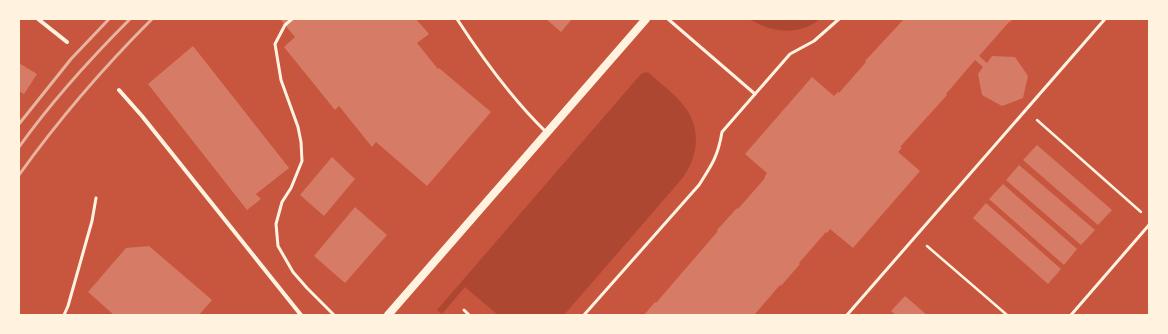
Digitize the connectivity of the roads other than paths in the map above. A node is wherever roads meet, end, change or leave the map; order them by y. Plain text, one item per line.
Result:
1 (38, 19) edge
2 (292, 19) edge
3 (457, 19) edge
4 (646, 19) edge
5 (668, 19) edge
6 (839, 19) edge
7 (1105, 19) edge
8 (67, 42) dead end
9 (119, 90) dead end
10 (754, 94) junction
11 (546, 133) junction
12 (96, 198) dead end
13 (1149, 225) edge
14 (464, 310) dead end
15 (64, 315) edge
16 (301, 315) edge
17 (334, 315) edge
18 (388, 315) edge
19 (470, 315) edge
20 (584, 315) edge
21 (847, 315) edge
22 (1071, 315) edge

1 - 8 street
2 - 17 lane
3 - 11 lane
4 - 11 main road
5 - 10 lane
6 - 10 lane
7 - 21 lane
9 - 16 street
10 - 20 lane
11 - 18 main road
12 - 15 lane
13 - 22 lane
14 - 19 lane

